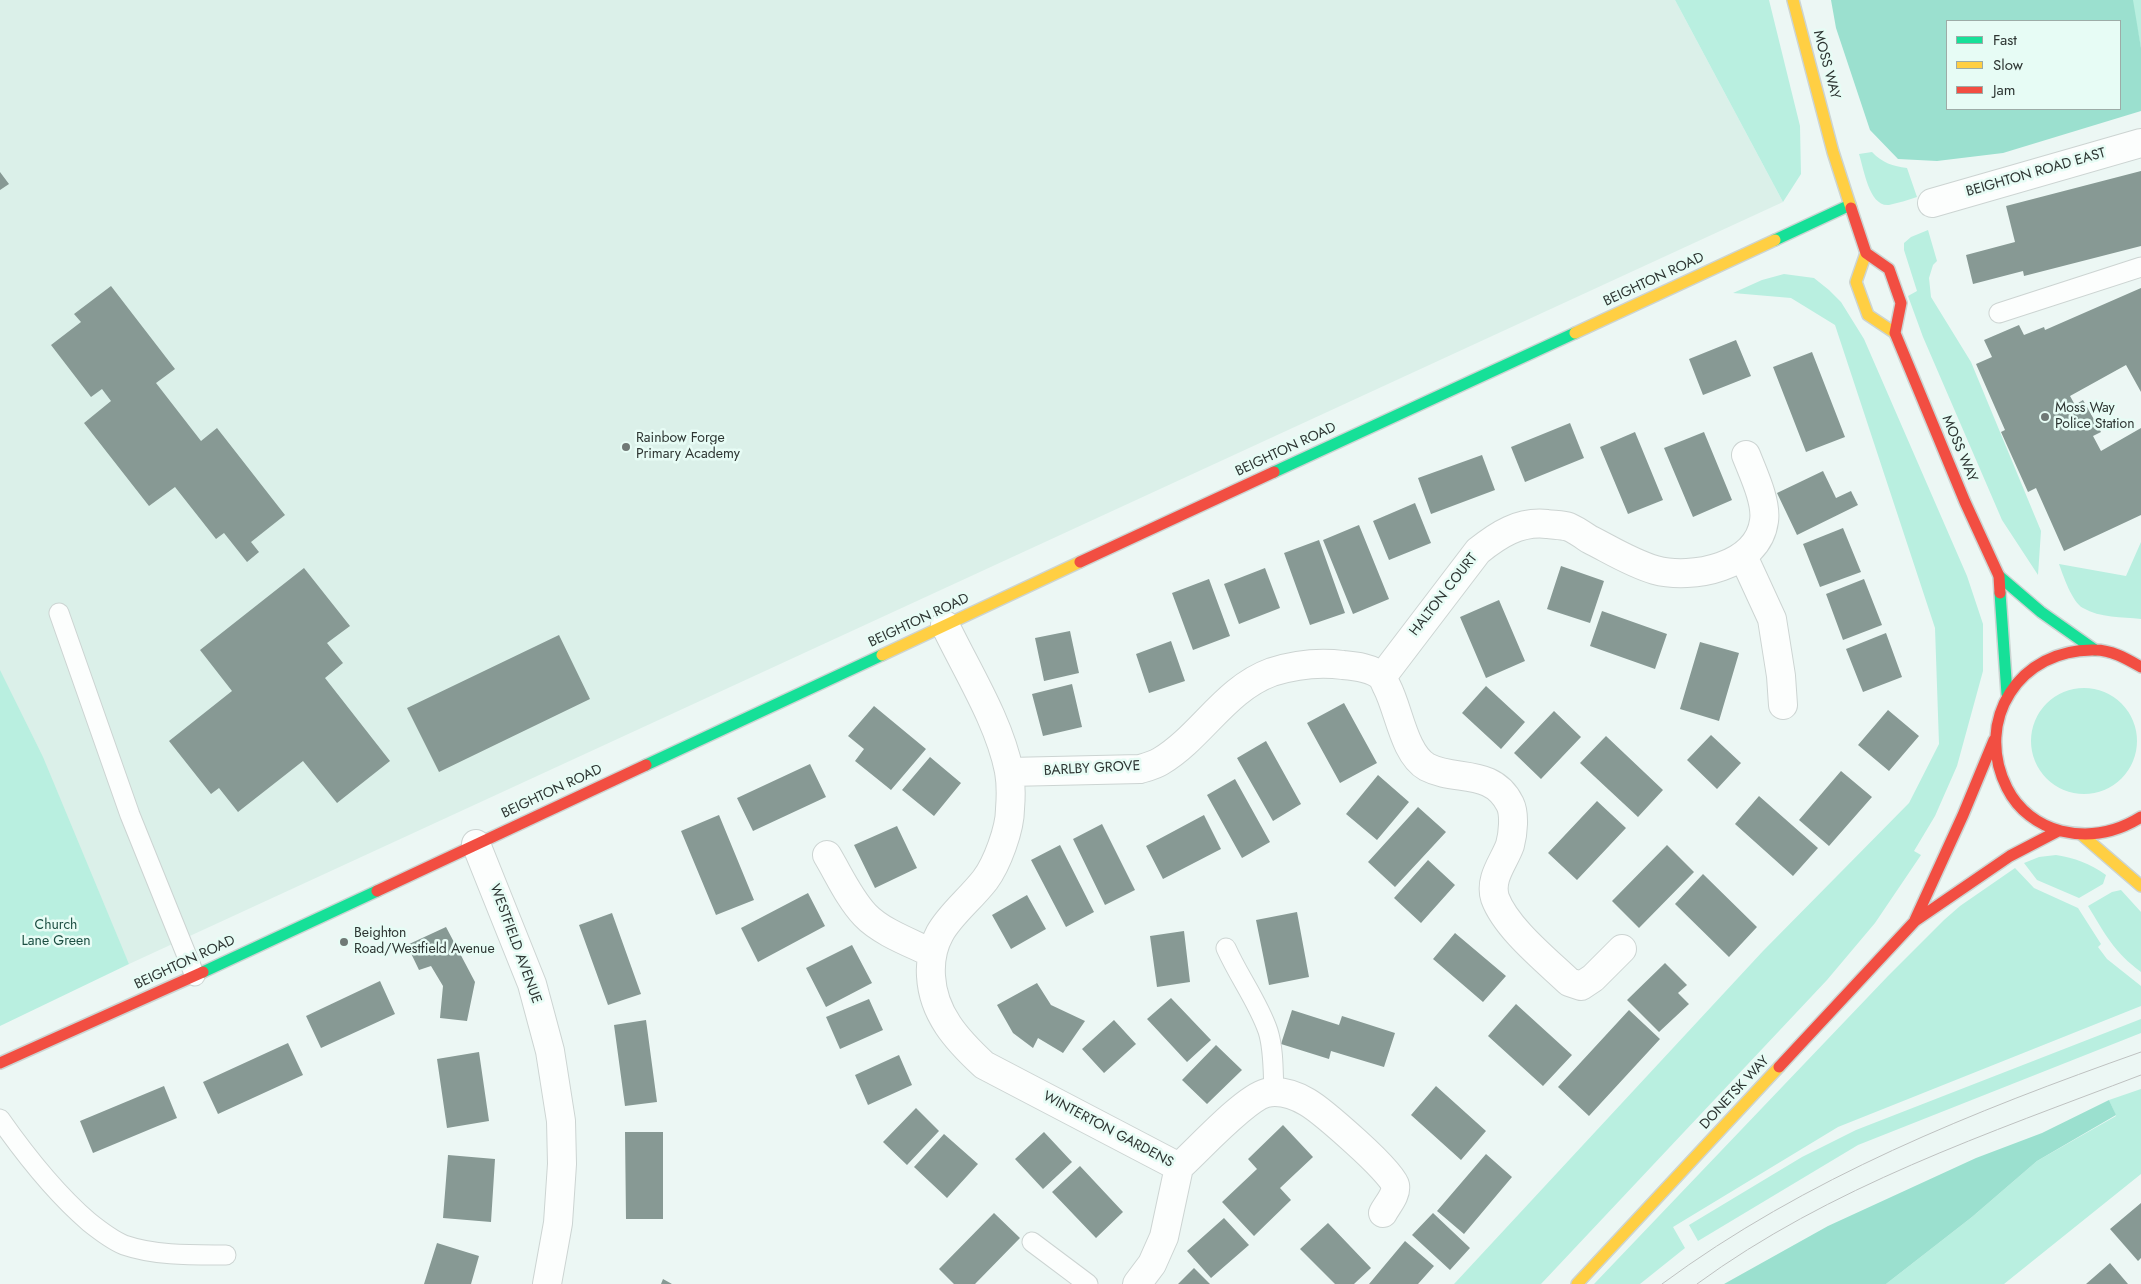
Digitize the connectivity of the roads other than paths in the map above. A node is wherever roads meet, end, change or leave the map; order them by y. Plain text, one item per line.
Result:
1 (1793, 0) edge
2 (2141, 143) edge
3 (1932, 203) dead end
4 (1850, 205) junction
5 (1866, 253) junction
6 (2141, 267) edge
7 (1999, 314) dead end
8 (1895, 333) junction
9 (1746, 455) dead end
10 (1743, 556) junction
11 (1999, 576) junction
12 (59, 614) dead end
13 (945, 625) junction
14 (2133, 647) dead end
15 (2095, 650) junction
16 (2109, 653) junction
17 (2141, 667) edge
18 (1382, 677) junction
19 (2007, 694) junction
20 (1783, 705) dead end
21 (1994, 740) junction
22 (1009, 772) junction
23 (2141, 817) edge
24 (2058, 831) junction
25 (2082, 835) junction
26 (476, 844) junction
27 (827, 856) dead end
28 (2141, 886) edge
29 (1915, 921) junction
30 (1226, 948) dead end
31 (1622, 949) dead end
32 (932, 953) junction
33 (195, 976) junction
34 (0, 1063) edge
35 (1274, 1093) junction
36 (0, 1118) edge
37 (1179, 1167) junction
38 (1383, 1213) dead end
39 (1032, 1242) dead end
40 (226, 1254) dead end
41 (547, 1284) edge
42 (1088, 1284) edge
43 (1136, 1284) edge
44 (1577, 1284) edge

1 - 4 street, MOSS WAY
2 - 3 street, BEIGHTON ROAD EAST
4 - 5 street, MOSS WAY
4 - 13 street, BEIGHTON ROAD
5 - 8 street
5 - 8 street
6 - 7 lane
8 - 11 street, MOSS WAY
9 - 10 street, HALTON COURT
10 - 18 street, HALTON COURT
10 - 20 street
11 - 15 street, MOSS WAY
11 - 19 street, MOSS WAY
12 - 33 lane
13 - 22 street, WINTERTON GARDENS
13 - 26 street, BEIGHTON ROAD
14 - 16 street
15 - 16 street
15 - 19 street
16 - 17 street
18 - 22 street, BARLBY GROVE
18 - 31 street
19 - 21 street
21 - 24 street
21 - 29 street, DONETSK WAY
22 - 32 street, WINTERTON GARDENS
23 - 25 street
24 - 25 street
24 - 29 street, DONETSK WAY
25 - 28 street
26 - 33 street, BEIGHTON ROAD
26 - 41 street, WESTFIELD AVENUE
27 - 32 street
29 - 44 street, DONETSK WAY
30 - 35 lane
32 - 37 street, WINTERTON GARDENS
33 - 34 street, BEIGHTON ROAD
35 - 37 street, WINTERTON GARDENS
35 - 38 street
36 - 40 lane
37 - 43 street
39 - 42 lane

